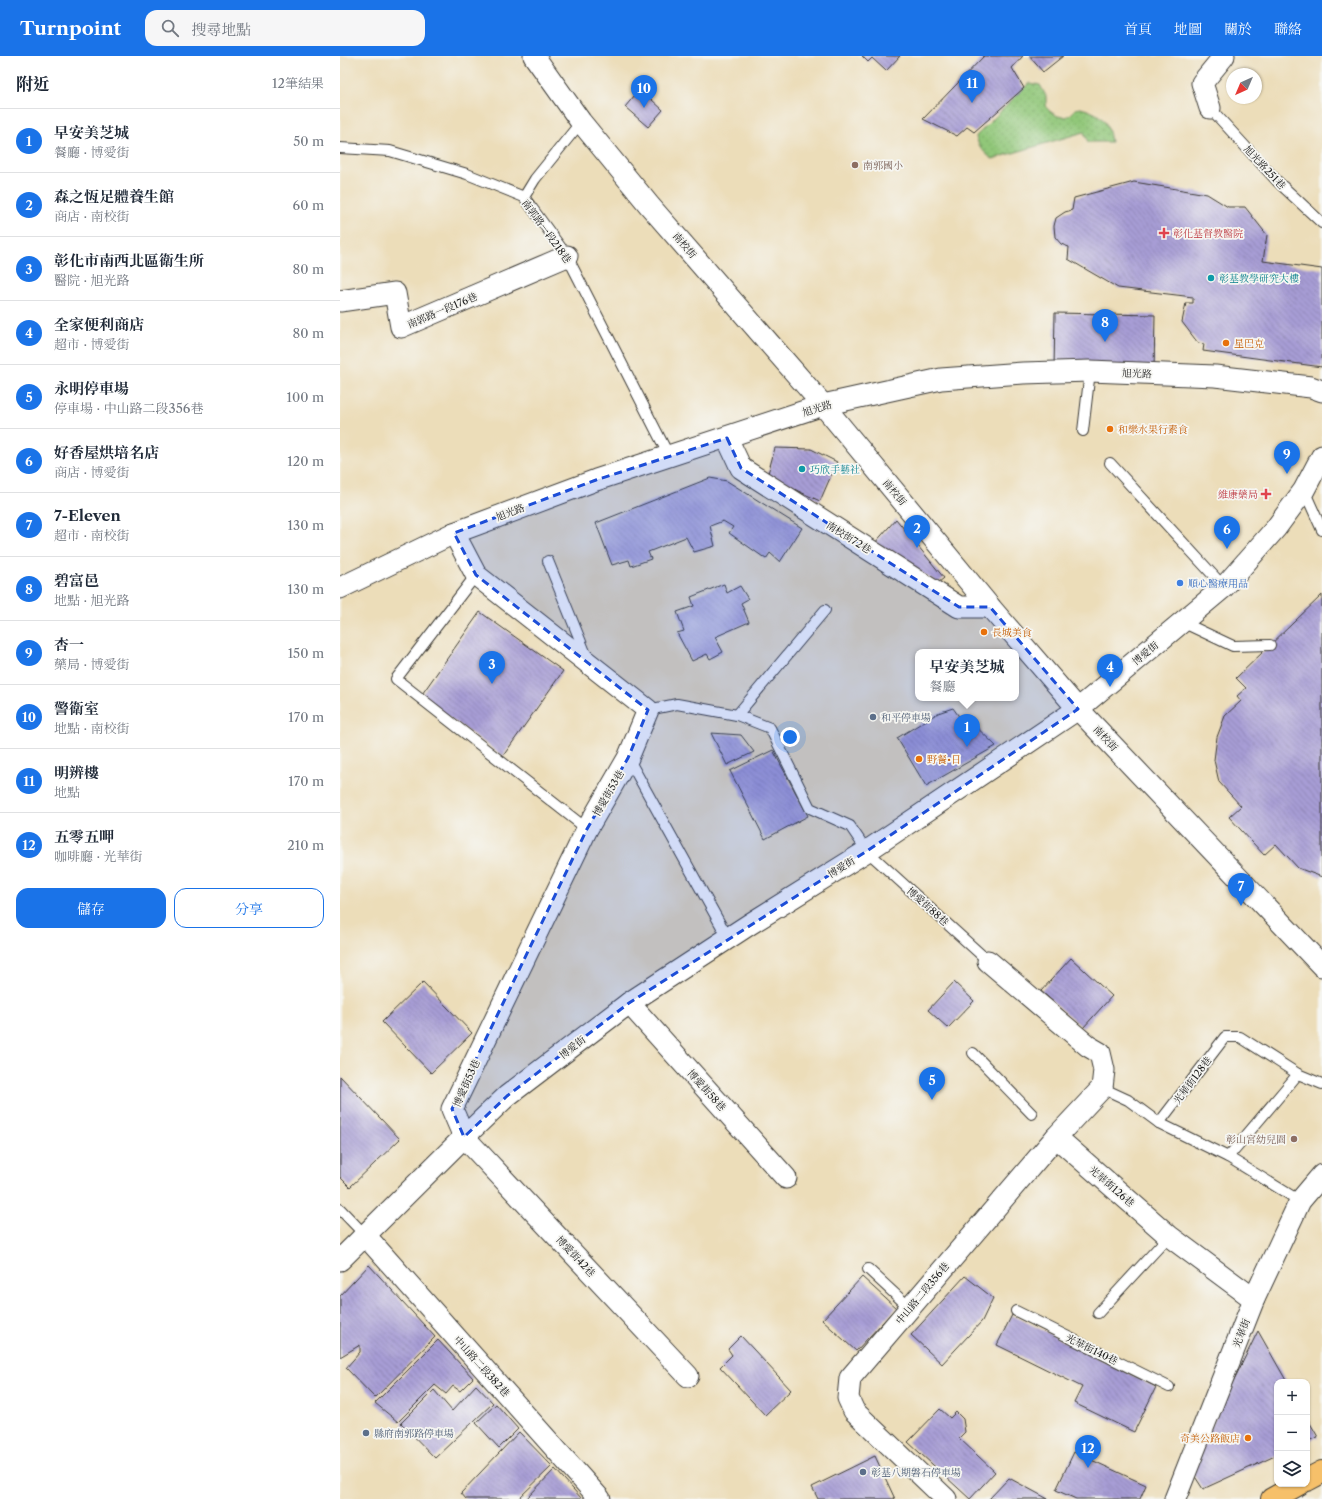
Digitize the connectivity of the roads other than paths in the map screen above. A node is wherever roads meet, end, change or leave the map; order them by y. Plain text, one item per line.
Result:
1 (534, 56) edge
2 (1224, 56) edge
3 (1210, 108) joint
4 (581, 122) junction
5 (340, 148) edge
6 (524, 197) junction
7 (1322, 223) edge
8 (567, 256) junction
9 (340, 301) edge
10 (1090, 371) junction
11 (1322, 391) edge
12 (823, 405) junction
13 (1084, 431) dead end
14 (727, 438) junction
15 (669, 456) junction
16 (1322, 456) edge
17 (1110, 463) dead end
18 (1304, 490) junction
19 (1322, 530) edge
20 (454, 533) junction
21 (548, 561) dead end
22 (476, 575) junction
23 (1224, 587) junction
24 (340, 588) edge
25 (990, 607) junction
26 (825, 610) dead end
27 (1182, 622) junction
28 (1270, 645) dead end
29 (589, 663) junction
30 (1078, 709) junction
31 (648, 710) junction
32 (737, 715) junction
33 (628, 758) junction
34 (587, 829) junction
35 (867, 851) junction
36 (728, 938) junction
37 (988, 961) joint
38 (1322, 966) edge
39 (629, 1003) junction
40 (973, 1054) dead end
41 (1298, 1074) junction
42 (1322, 1084) edge
43 (1102, 1088) junction
44 (1032, 1114) dead end
45 (1159, 1123) junction
46 (464, 1137) junction
47 (1056, 1137) junction
48 (1228, 1157) junction
49 (1322, 1175) edge
50 (786, 1178) dead end
51 (1300, 1201) junction
52 (340, 1209) edge
53 (364, 1234) junction
54 (1168, 1236) junction
55 (340, 1260) edge
56 (868, 1268) dead end
57 (1254, 1299) junction
58 (909, 1307) junction
59 (1016, 1311) dead end
60 (1098, 1313) dead end
61 (688, 1376) dead end
62 (1169, 1387) dead end
63 (1322, 1472) edge
64 (1310, 1478) edge
65 (1294, 1487) edge
66 (600, 1499) edge
67 (946, 1499) edge
68 (1175, 1499) edge
69 (1272, 1499) edge

1 - 4 street, 南校街
2 - 3 street
3 - 7 lane, 旭光路251巷
4 - 6 lane
4 - 12 street, 南校街
5 - 6 lane, 南郭路一段218巷
6 - 8 lane, 南郭路一段218巷
8 - 9 street, 南郭路一段176巷
8 - 15 lane, 南郭路一段218巷
10 - 11 street, 旭光路
10 - 12 street, 旭光路
10 - 13 lane
12 - 14 street, 旭光路
12 - 25 street, 南校街
14 - 15 street, 旭光路
14 - 25 street, 南校街72巷
15 - 20 street, 旭光路
16 - 18 street, 博愛街
17 - 23 lane
18 - 19 lane
18 - 23 street, 博愛街
20 - 22 street
20 - 24 street, 旭光路
21 - 29 lane
22 - 29 street
22 - 34 lane
23 - 27 street, 博愛街
25 - 30 street, 南校街
26 - 32 lane
27 - 28 lane
27 - 30 street, 博愛街
29 - 31 street
30 - 35 street, 博愛街
30 - 38 street, 南校街
31 - 32 lane
31 - 33 street, 博愛街53巷
32 - 35 lane
33 - 34 street, 博愛街53巷
33 - 36 lane
34 - 46 street, 博愛街53巷
35 - 36 street, 博愛街
35 - 37 lane, 博愛街88巷
36 - 39 street, 博愛街
37 - 43 street
39 - 46 street, 博愛街
39 - 50 street, 博愛街58巷
40 - 44 lane
41 - 42 lane
41 - 45 lane, 光華街128巷
41 - 48 lane
43 - 45 lane
43 - 47 street, 中山路二段356巷
45 - 48 lane
46 - 53 street, 博愛街
46 - 61 street, 博愛街42巷
47 - 54 street, 光華街126巷
47 - 58 street, 中山路二段356巷
48 - 51 lane
49 - 51 street, 光華街
51 - 57 street, 光華街
52 - 53 lane
53 - 55 street, 博愛街
53 - 66 street, 中山路二段382巷
54 - 57 street, 光華街126巷
54 - 60 lane
56 - 58 lane
57 - 68 street, 光華街
58 - 67 street, 中山路二段356巷
59 - 62 lane, 光華街140巷
63 - 64 main road
65 - 69 main road

